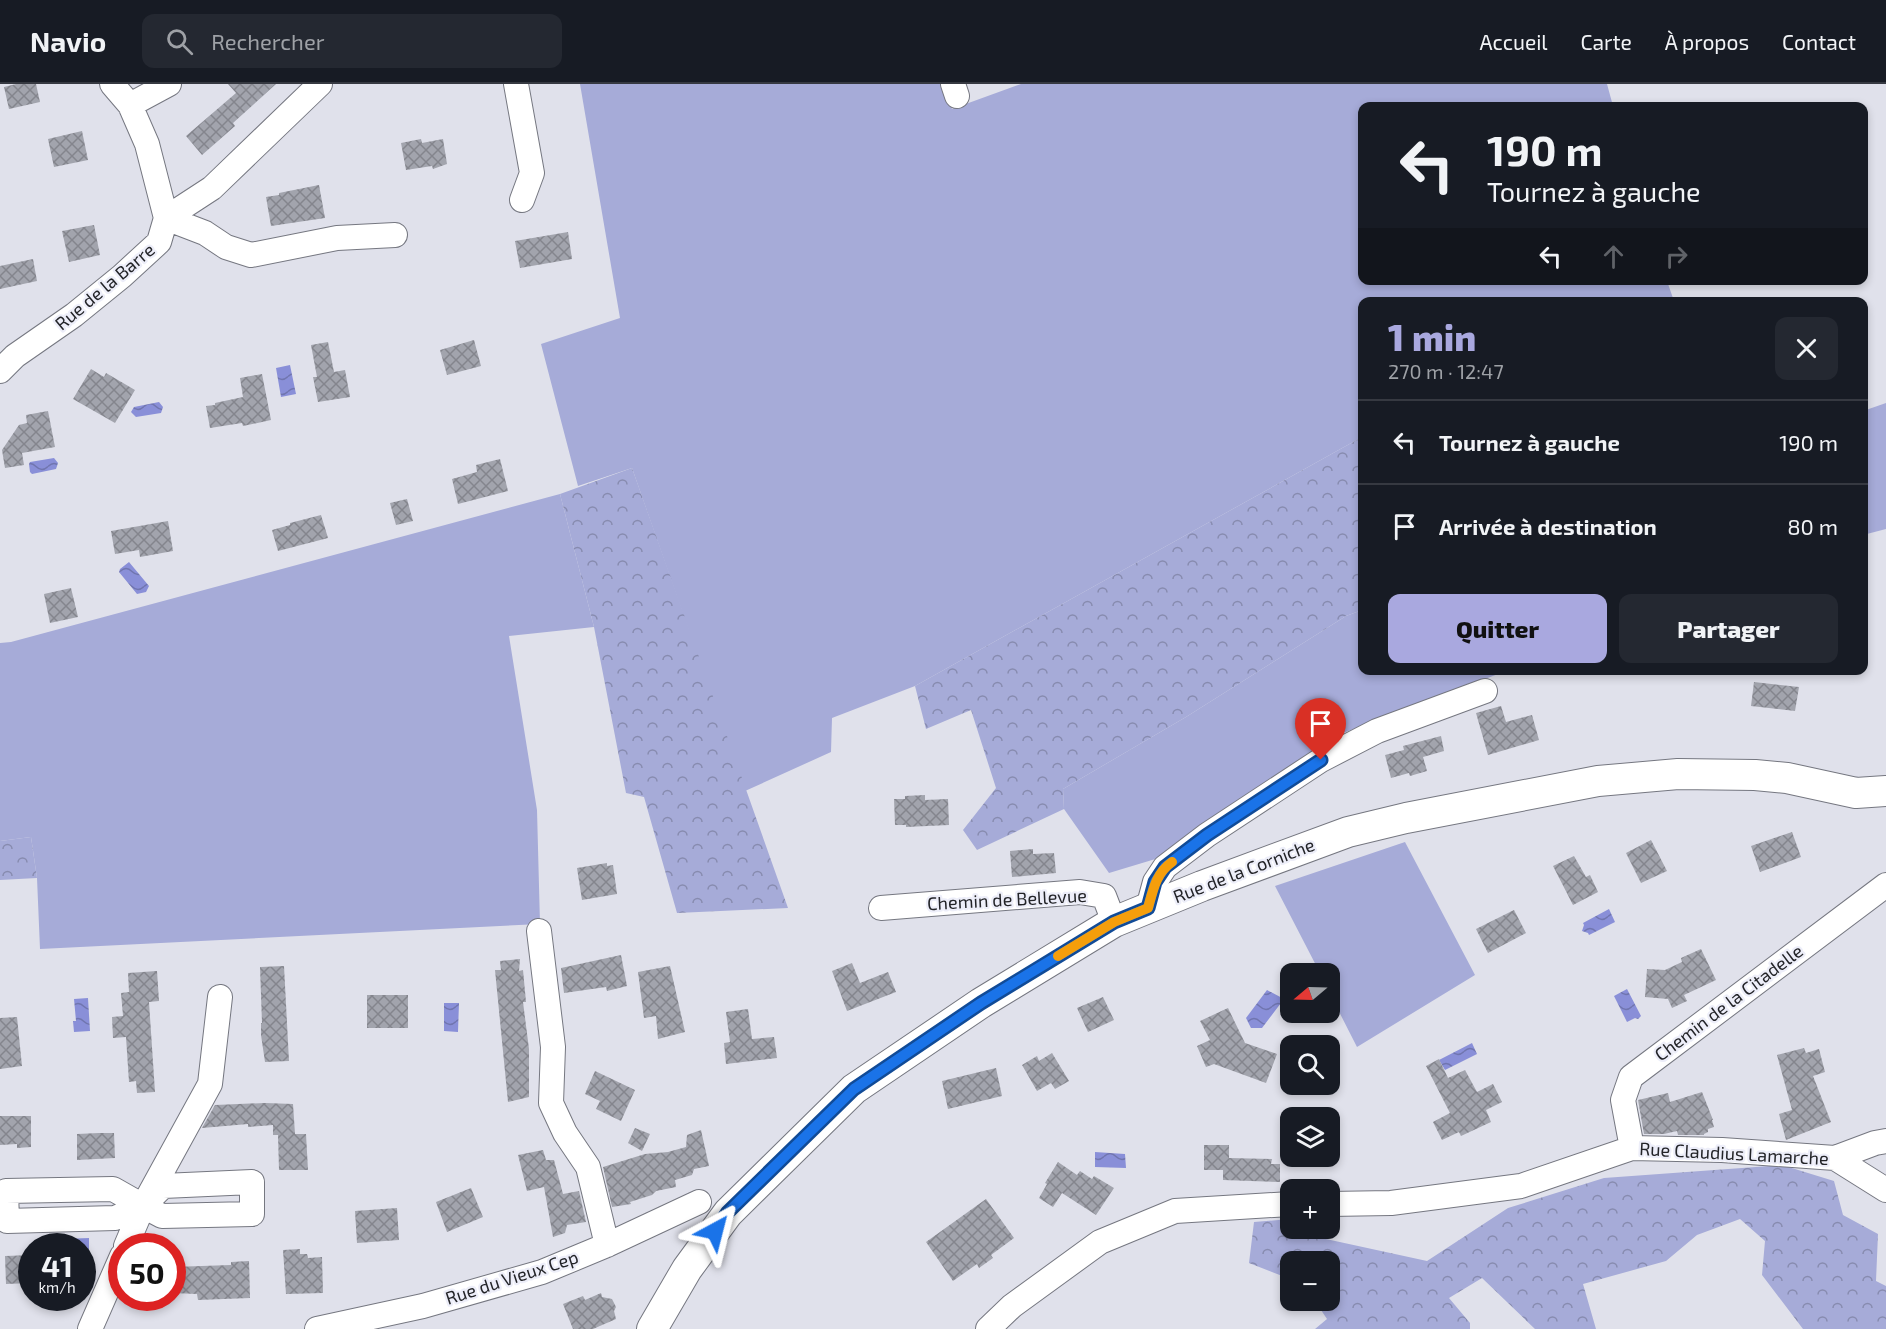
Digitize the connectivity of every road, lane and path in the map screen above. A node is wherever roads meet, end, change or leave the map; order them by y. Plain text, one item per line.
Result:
1 (112, 84) edge
2 (169, 84) edge
3 (320, 84) edge
4 (516, 84) edge
5 (130, 105) junction
6 (522, 200) dead end
7 (166, 218) junction
8 (395, 235) dead end
9 (0, 371) edge
10 (1485, 691) dead end
11 (1886, 791) edge
12 (1886, 885) edge
13 (881, 908) dead end
14 (1148, 908) junction
15 (1114, 922) junction
16 (539, 931) dead end
17 (220, 997) dead end
18 (1886, 1141) edge
19 (1632, 1148) junction
20 (1835, 1158) junction
21 (1886, 1190) edge
22 (699, 1202) dead end
23 (1340, 1204) edge
24 (1280, 1205) edge
25 (144, 1206) junction
26 (132, 1233) edge
27 (607, 1245) junction
28 (108, 1288) edge
29 (90, 1329) edge
30 (317, 1329) edge
31 (652, 1329) edge
32 (988, 1329) edge

1 - 5 street
2 - 5 street
3 - 7 street
4 - 6 street
5 - 7 street
7 - 8 street
7 - 9 street, Rue de la Barre
10 - 14 street
11 - 14 main road, Rue de la Corniche
12 - 19 street, Chemin de la Citadelle
13 - 15 street, Chemin de Bellevue
14 - 15 main road, Rue de la Corniche
15 - 31 main road, Rue de la Corniche
16 - 27 street
17 - 25 street
18 - 20 street
19 - 20 street, Rue Claudius Lamarche
19 - 23 street, Rue Claudius Lamarche
20 - 21 street, Rue Claudius Lamarche
22 - 27 street, Rue du Vieux Cep
24 - 32 street
25 - 25 street
25 - 26 street
27 - 30 street, Rue du Vieux Cep
28 - 29 street

